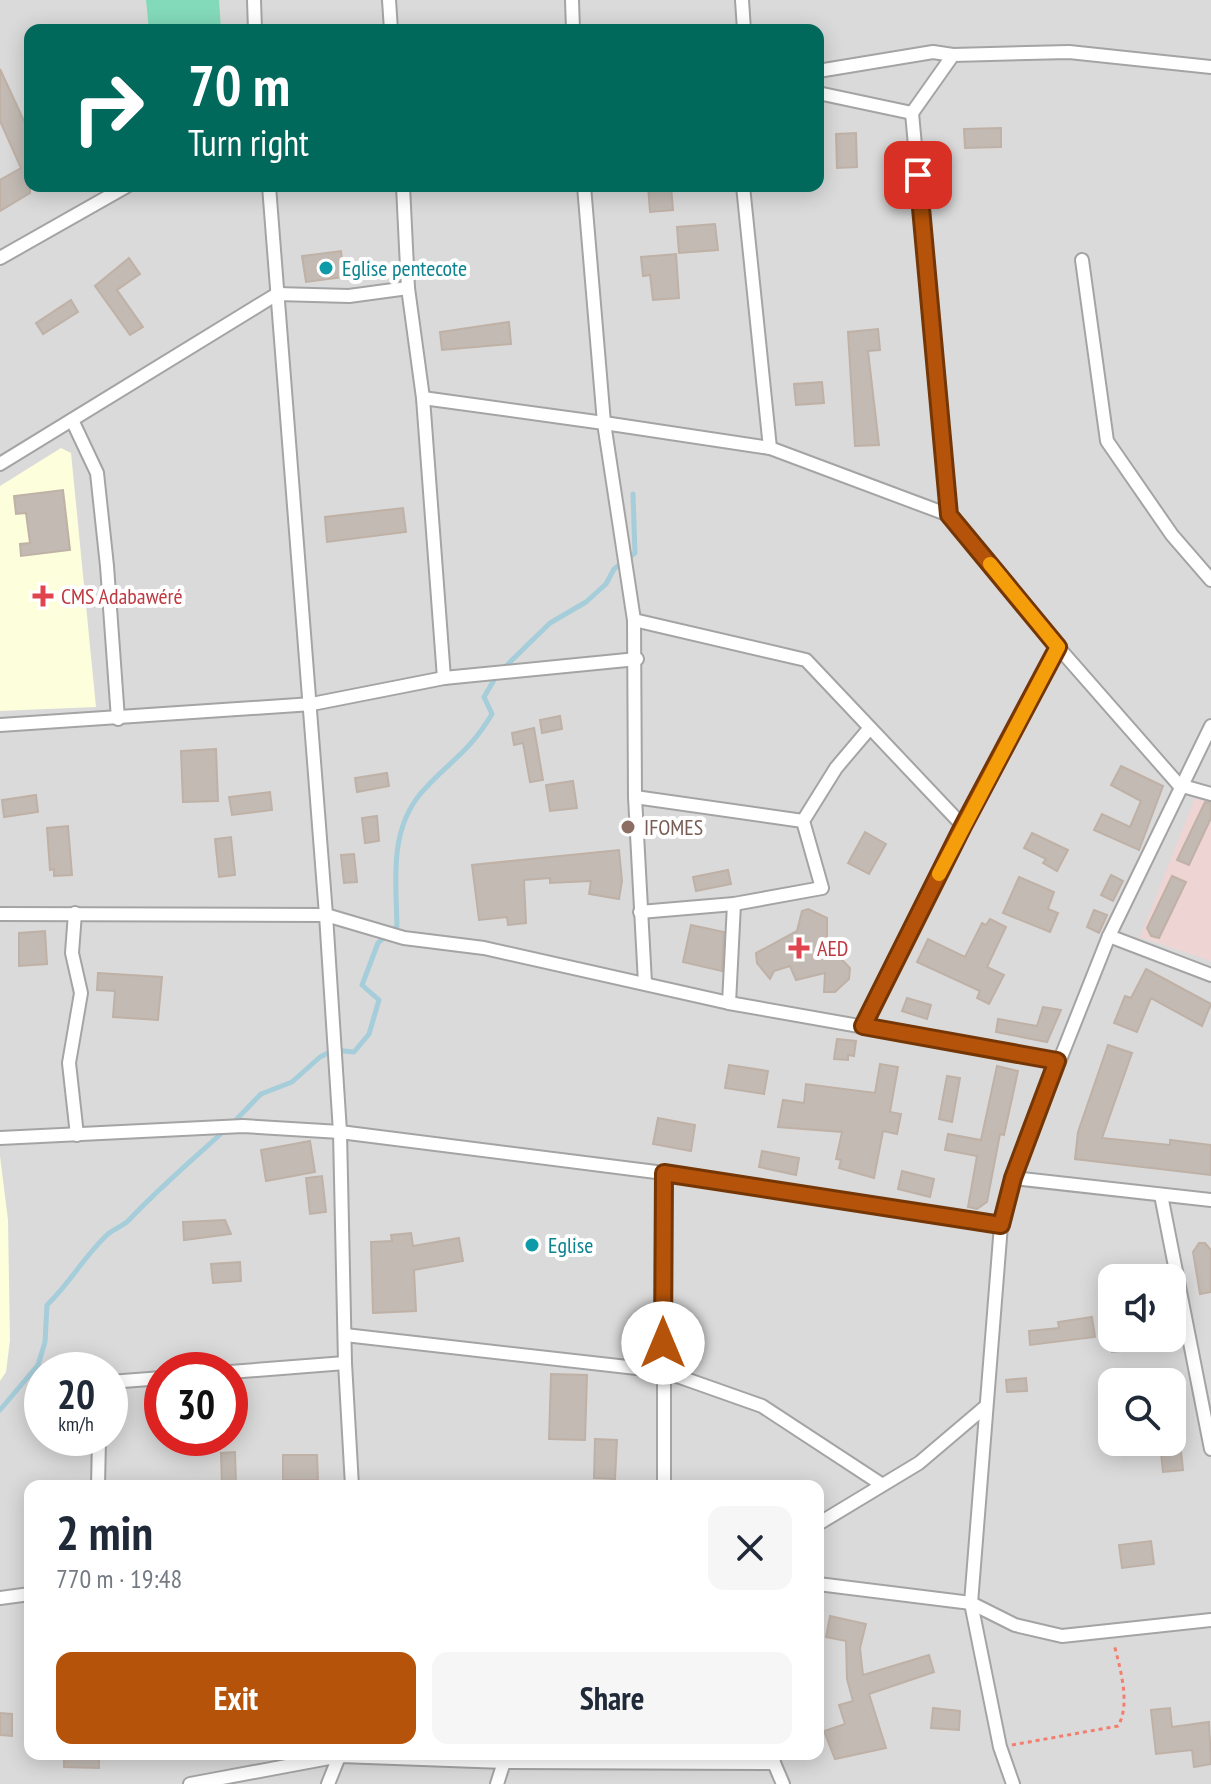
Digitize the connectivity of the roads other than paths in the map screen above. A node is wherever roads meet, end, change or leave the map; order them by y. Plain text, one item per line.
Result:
1 (254, 0) edge
2 (389, 0) edge
3 (572, 0) edge
4 (742, 0) edge
5 (255, 24) edge
6 (391, 24) edge
7 (573, 24) edge
8 (744, 24) edge
9 (953, 55) junction
10 (1211, 67) edge
11 (824, 70) edge
12 (824, 94) edge
13 (912, 113) junction
14 (116, 192) edge
15 (269, 192) edge
16 (403, 192) edge
17 (585, 192) edge
18 (744, 192) edge
19 (0, 258) edge
20 (1082, 260) dead end
21 (408, 288) junction
22 (277, 294) junction
23 (423, 398) junction
24 (72, 420) junction
25 (604, 423) junction
26 (770, 448) junction
27 (0, 464) edge
28 (949, 515) junction
29 (1211, 580) edge
30 (634, 620) junction
31 (1058, 647) junction
32 (637, 659) junction
33 (444, 678) junction
34 (312, 704) junction
35 (118, 719) junction
36 (0, 725) edge
37 (1211, 726) edge
38 (869, 729) junction
39 (1179, 785) junction
40 (1211, 794) edge
41 (635, 797) junction
42 (803, 821) junction
43 (963, 826) junction
44 (734, 904) junction
45 (640, 912) junction
46 (75, 913) junction
47 (0, 914) edge
48 (326, 915) junction
49 (1109, 936) junction
50 (1211, 975) edge
51 (645, 983) junction
52 (729, 1003) junction
53 (863, 1026) junction
54 (1057, 1061) junction
55 (340, 1132) junction
56 (77, 1135) junction
57 (0, 1138) edge
58 (664, 1173) junction
59 (1013, 1178) junction
60 (1161, 1195) junction
61 (1211, 1200) edge
62 (1001, 1225) junction
63 (345, 1335) junction
64 (345, 1363) junction
65 (248, 1371) edge
66 (663, 1371) junction
67 (985, 1407) junction
68 (1211, 1449) edge
69 (99, 1456) edge
70 (98, 1480) edge
71 (352, 1480) edge
72 (664, 1480) edge
73 (881, 1484) junction
74 (824, 1520) edge
75 (824, 1585) edge
76 (24, 1595) edge
77 (0, 1598) edge
78 (971, 1603) junction
79 (1211, 1620) edge
80 (314, 1760) edge
81 (338, 1760) edge
82 (457, 1760) edge
83 (638, 1760) edge
84 (774, 1760) edge
85 (504, 1762) junction
86 (190, 1784) edge
87 (328, 1784) edge
88 (497, 1784) edge
89 (783, 1784) edge
90 (1013, 1784) edge

1 - 5 street
2 - 6 street
3 - 7 street
4 - 8 street
9 - 10 street
9 - 11 street
9 - 13 street
12 - 13 street
13 - 28 street
14 - 19 street
15 - 22 street
16 - 21 street
17 - 25 street
18 - 26 street
20 - 29 street
21 - 22 street
21 - 23 street
22 - 24 street
22 - 34 street
23 - 25 street
23 - 33 street
24 - 27 street
24 - 35 street
25 - 26 street
25 - 30 street
26 - 28 street
28 - 31 street
30 - 32 street
30 - 38 street
31 - 39 street
31 - 43 street
32 - 33 street
32 - 41 street
33 - 34 street
34 - 35 street
34 - 48 street
35 - 36 street
37 - 39 street
38 - 42 street
38 - 43 street
39 - 40 street
39 - 49 street
41 - 42 street
41 - 45 street
42 - 44 street
43 - 53 street
44 - 45 street
44 - 52 street
45 - 51 street
46 - 47 street
46 - 48 street
46 - 56 street
48 - 51 street
48 - 55 street
49 - 50 street
49 - 54 street
51 - 52 street
52 - 53 street
53 - 54 street
54 - 59 street
55 - 56 street
55 - 58 street
55 - 63 street
56 - 57 street
58 - 62 street
58 - 66 street
59 - 60 street
59 - 62 street
60 - 61 street
60 - 68 street
62 - 67 street
63 - 64 street
63 - 66 street
64 - 65 street
64 - 71 street
66 - 72 street
66 - 73 street
67 - 73 street
67 - 78 street
69 - 70 street
73 - 74 street
75 - 78 street
76 - 77 street
78 - 79 street
78 - 90 street
80 - 86 street
81 - 87 street
82 - 85 street
83 - 85 street
84 - 89 street
85 - 88 street

